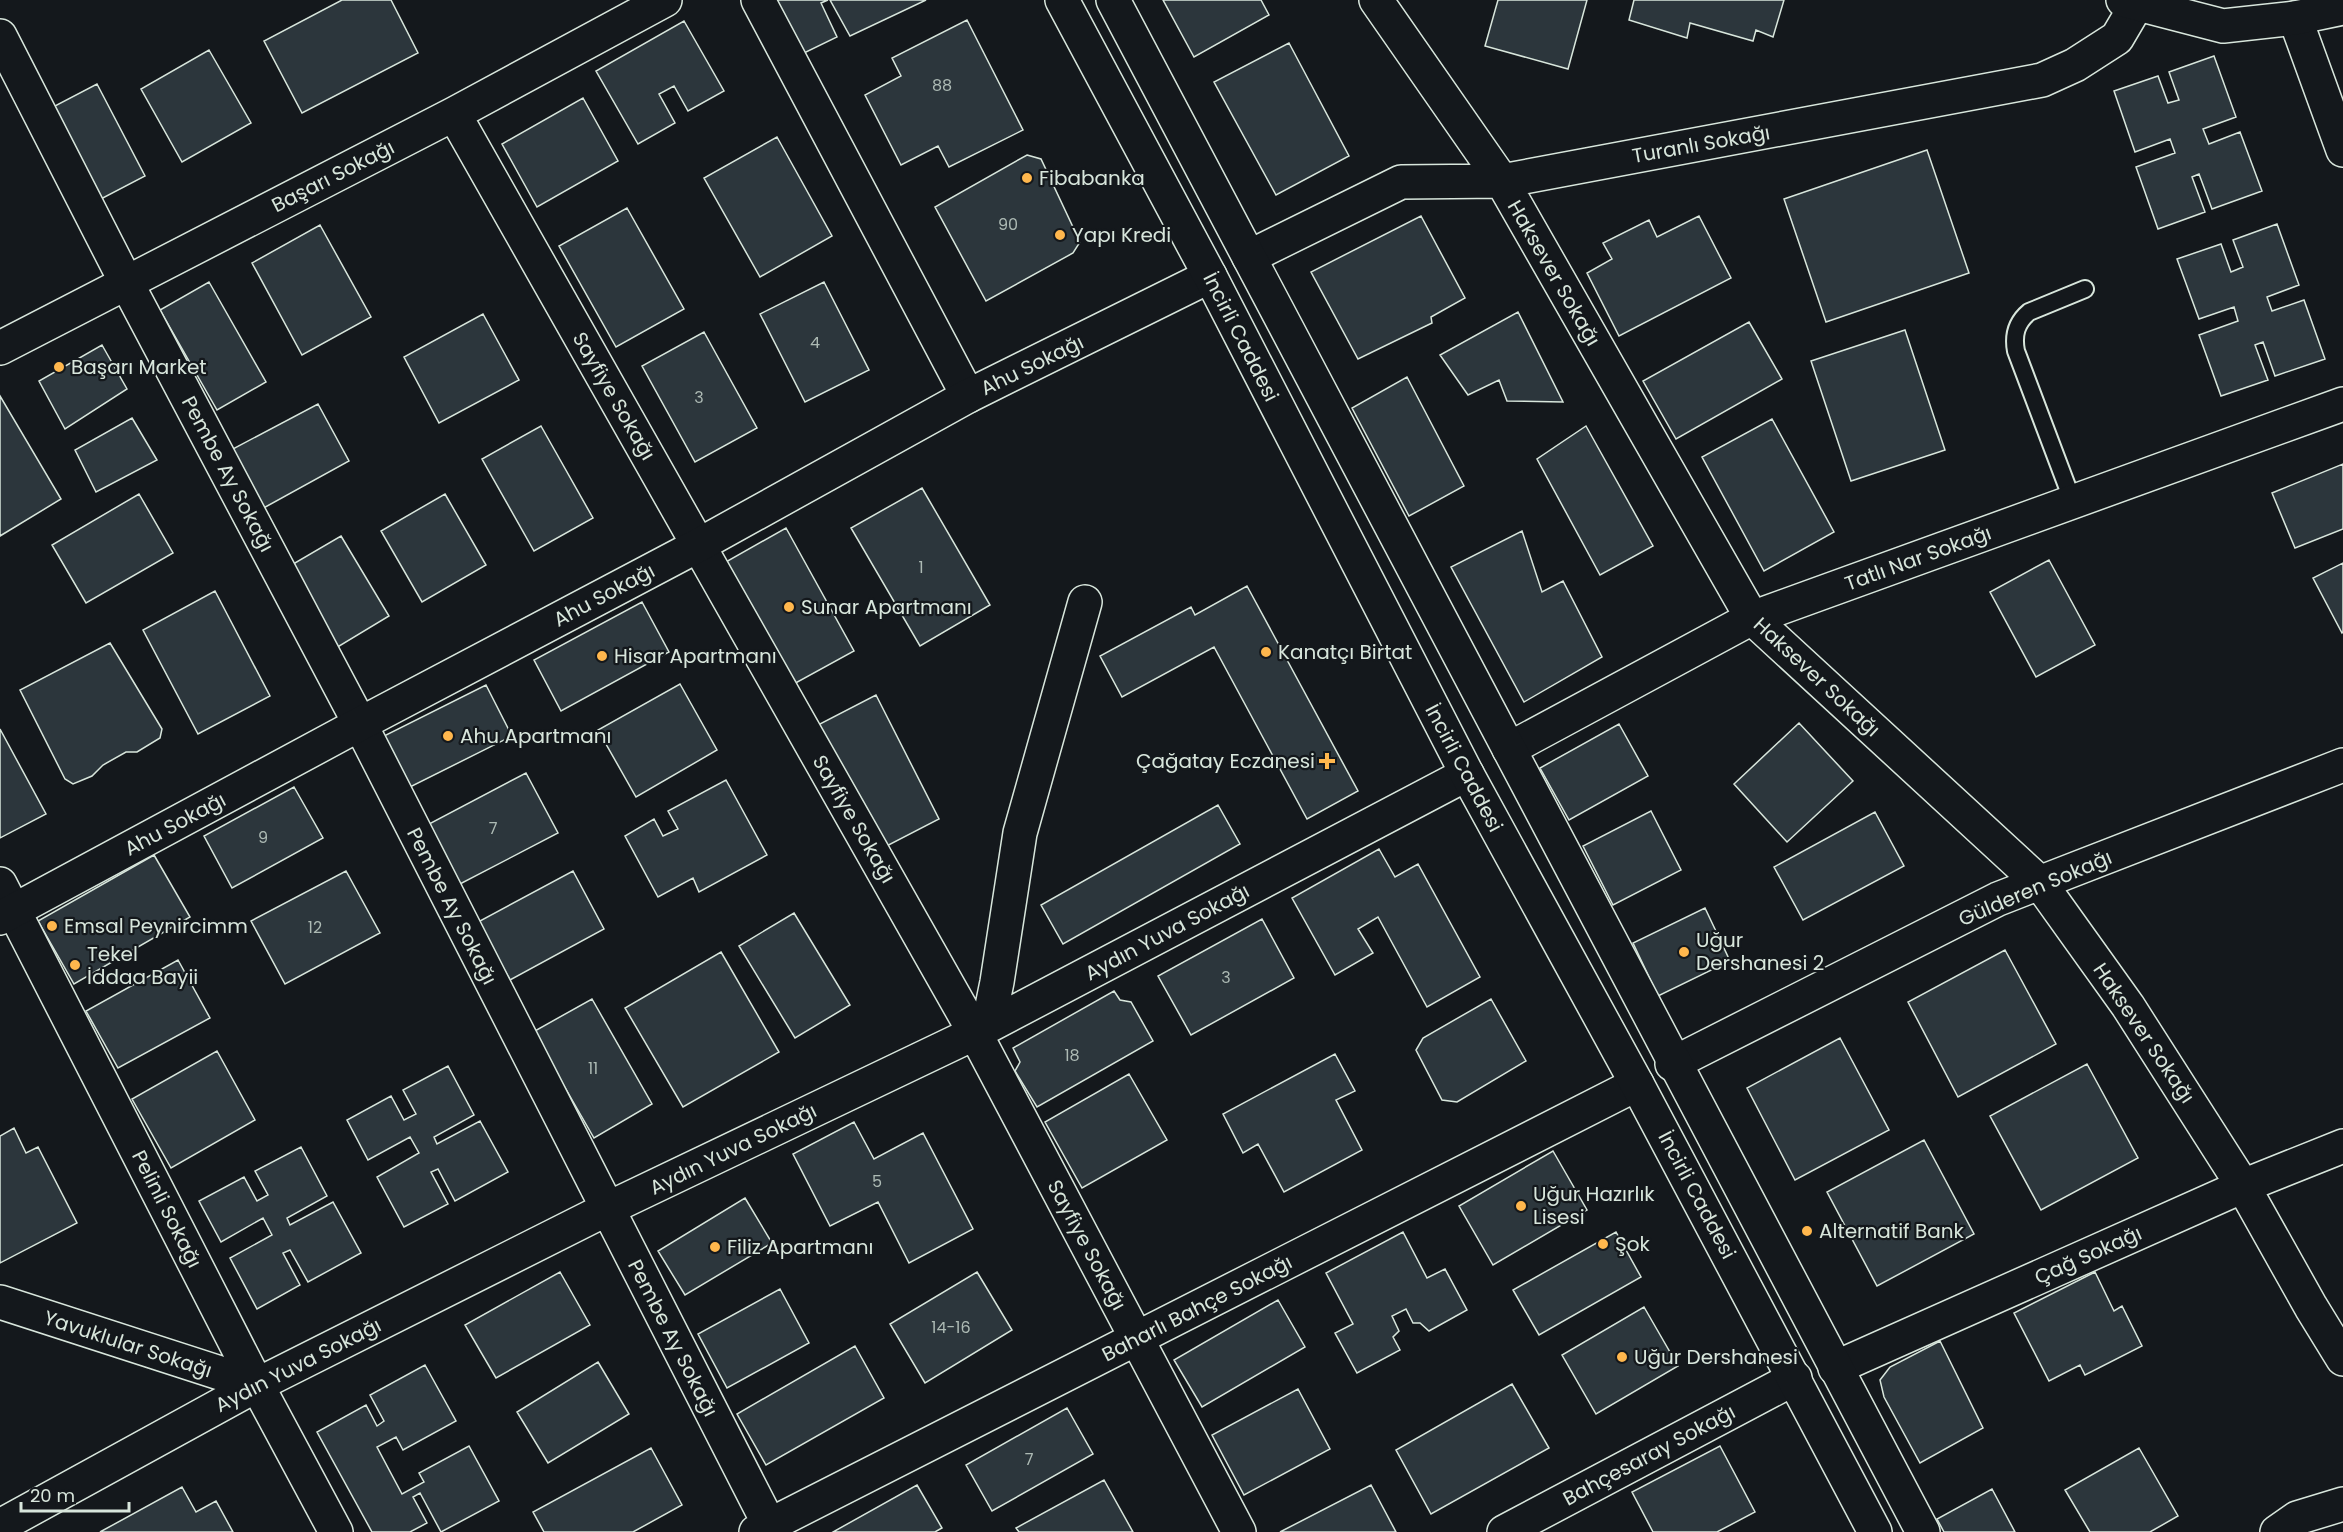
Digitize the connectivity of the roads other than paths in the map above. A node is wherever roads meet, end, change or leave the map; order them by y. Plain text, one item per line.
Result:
1 (665, 0) edge
2 (758, 0) edge
3 (1062, 0) edge
4 (1113, 0) edge
5 (1376, 0) edge
6 (2130, 2) edge
7 (2343, 8) edge
8 (2292, 9) edge
9 (0, 36) edge
10 (454, 114) junction
11 (2343, 150) edge
12 (1502, 181) junction
13 (1249, 257) junction
14 (1210, 276) junction
15 (126, 282) junction
16 (2085, 289) dead end
17 (0, 348) edge
18 (968, 396) junction
19 (2343, 404) edge
20 (2073, 501) junction
21 (699, 545) junction
22 (1085, 602) dead end
23 (1752, 618) junction
24 (360, 724) junction
25 (1509, 749) junction
26 (2343, 765) edge
27 (1467, 774) junction
28 (2040, 883) junction
29 (5, 904) edge
30 (981, 1030) junction
31 (1672, 1064) junction
32 (1637, 1084) junction
33 (2343, 1146) edge
34 (2243, 1186) junction
35 (607, 1209) junction
36 (0, 1302) edge
37 (1136, 1339) junction
38 (2343, 1359) edge
39 (1835, 1368) junction
40 (1795, 1378) junction
41 (256, 1385) junction
42 (2343, 1504) edge
43 (0, 1526) edge
44 (766, 1530) edge
45 (336, 1532) edge
46 (1239, 1532) edge
47 (1504, 1532) edge
48 (1875, 1532) edge
49 (1923, 1532) edge
50 (2277, 1532) edge

1 - 10 street, Başarı Sokağı
2 - 18 street
3 - 14 street, İncirli Caddesi
4 - 13 street, İncirli Caddesi
5 - 12 street, Haksever Sokağı
6 - 8 street
6 - 12 street, Turanlı Sokağı
7 - 8 street
8 - 11 street
9 - 15 street, Pembe Ay Sokağı
10 - 15 street, Başarı Sokağı
10 - 21 street, Sayfiye Sokağı
12 - 13 street, Turanlı Sokağı
12 - 23 street, Haksever Sokağı
13 - 14 street, Ahu Sokağı
13 - 25 street, İncirli Caddesi
14 - 18 street, Ahu Sokağı
14 - 27 street, İncirli Caddesi
15 - 17 street, Başarı Sokağı
15 - 24 street, Pembe Ay Sokağı
16 - 20 lane
18 - 21 street, Ahu Sokağı
19 - 20 street, Tatlı Nar Sokağı
20 - 23 street, Tatlı Nar Sokağı
21 - 24 street, Ahu Sokağı
21 - 30 street, Sayfiye Sokağı
22 - 30 street
23 - 25 street, Tatlı Nar Sokağı
23 - 28 street, Haksever Sokağı
24 - 29 street, Ahu Sokağı
24 - 35 street, Pembe Ay Sokağı
25 - 31 street, İncirli Caddesi
26 - 28 street, Gülderen Sokağı
27 - 30 street, Aydın Yuva Sokağı
27 - 32 street, İncirli Caddesi
28 - 31 street, Gülderen Sokağı
28 - 34 street, Haksever Sokağı
29 - 41 street, Pelinli Sokağı
30 - 35 street, Aydın Yuva Sokağı
30 - 37 street, Sayfiye Sokağı
31 - 39 street, İncirli Caddesi
32 - 37 street, Baharlı Bahçe Sokağı
32 - 40 street, İncirli Caddesi
33 - 34 street, Çağ Sokağı
34 - 38 street, Haksever Sokağı
34 - 39 street, Çağ Sokağı
35 - 41 street, Aydın Yuva Sokağı
35 - 44 street, Pembe Ay Sokağı
36 - 41 street, Yavuklular Sokağı
37 - 44 street, Baharlı Bahçe Sokağı
37 - 46 street, Sayfiye Sokağı
39 - 49 street, İncirli Caddesi
40 - 47 street, Bahçesaray Sokağı
40 - 48 street, İncirli Caddesi
41 - 43 street, Aydın Yuva Sokağı
41 - 45 street, Pelinli Sokağı
42 - 50 street

